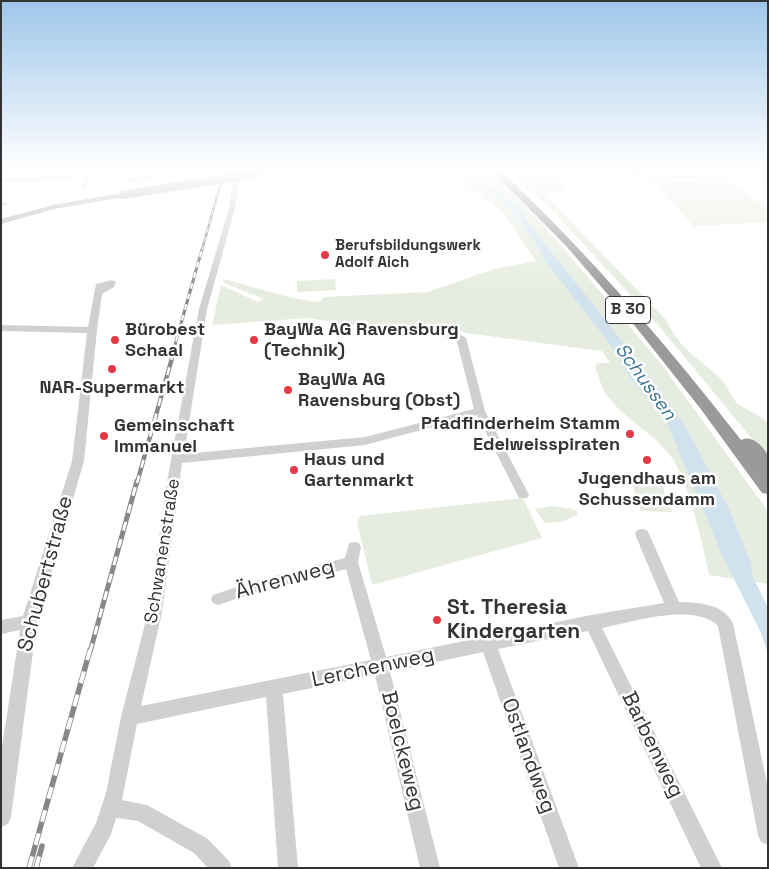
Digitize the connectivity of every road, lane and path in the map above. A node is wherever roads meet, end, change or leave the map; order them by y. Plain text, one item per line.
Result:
1 (42, 212) edge
2 (231, 212) edge
3 (540, 212) edge
4 (545, 212) edge
5 (1, 224) edge
6 (99, 293) dead end
7 (1, 328) edge
8 (92, 330) junction
9 (461, 338) dead end
10 (480, 411) junction
11 (177, 459) junction
12 (768, 468) edge
13 (768, 488) edge
14 (523, 495) dead end
15 (642, 534) dead end
16 (354, 547) dead end
17 (351, 562) junction
18 (218, 599) dead end
19 (674, 608) junction
20 (29, 622) junction
21 (591, 622) junction
22 (1, 628) edge
23 (488, 644) junction
24 (381, 666) junction
25 (274, 688) junction
26 (130, 717) junction
27 (111, 808) junction
28 (1, 817) edge
29 (768, 835) edge
30 (82, 868) edge
31 (222, 868) edge
32 (288, 868) edge
33 (430, 868) edge
34 (569, 868) edge
35 (712, 868) edge

1 - 5 main road, bridge
2 - 11 street, Schwanenstraße
3 - 13 highway, B 30
4 - 12 highway, B 30
6 - 8 street, Schubertstraße
7 - 8 street
8 - 20 street, Schubertstraße
9 - 10 street
10 - 11 street
10 - 14 street
11 - 26 street, Schwanenstraße
15 - 19 street
16 - 17 street, Boelckeweg
17 - 18 street, Ährenweg
17 - 24 street, Boelckeweg
19 - 21 street, Lerchenweg
19 - 29 street, Lerchenweg
20 - 22 street
20 - 28 street, Schubertstraße
21 - 23 street, Lerchenweg
21 - 35 street, Barbenweg
23 - 24 street, Lerchenweg
23 - 34 street, Ostlandweg
24 - 25 street, Lerchenweg
24 - 33 street, Boelckeweg
25 - 26 street, Lerchenweg
25 - 32 street
26 - 27 street, Schwanenstraße
27 - 30 street, Schwanenstraße
27 - 31 street

